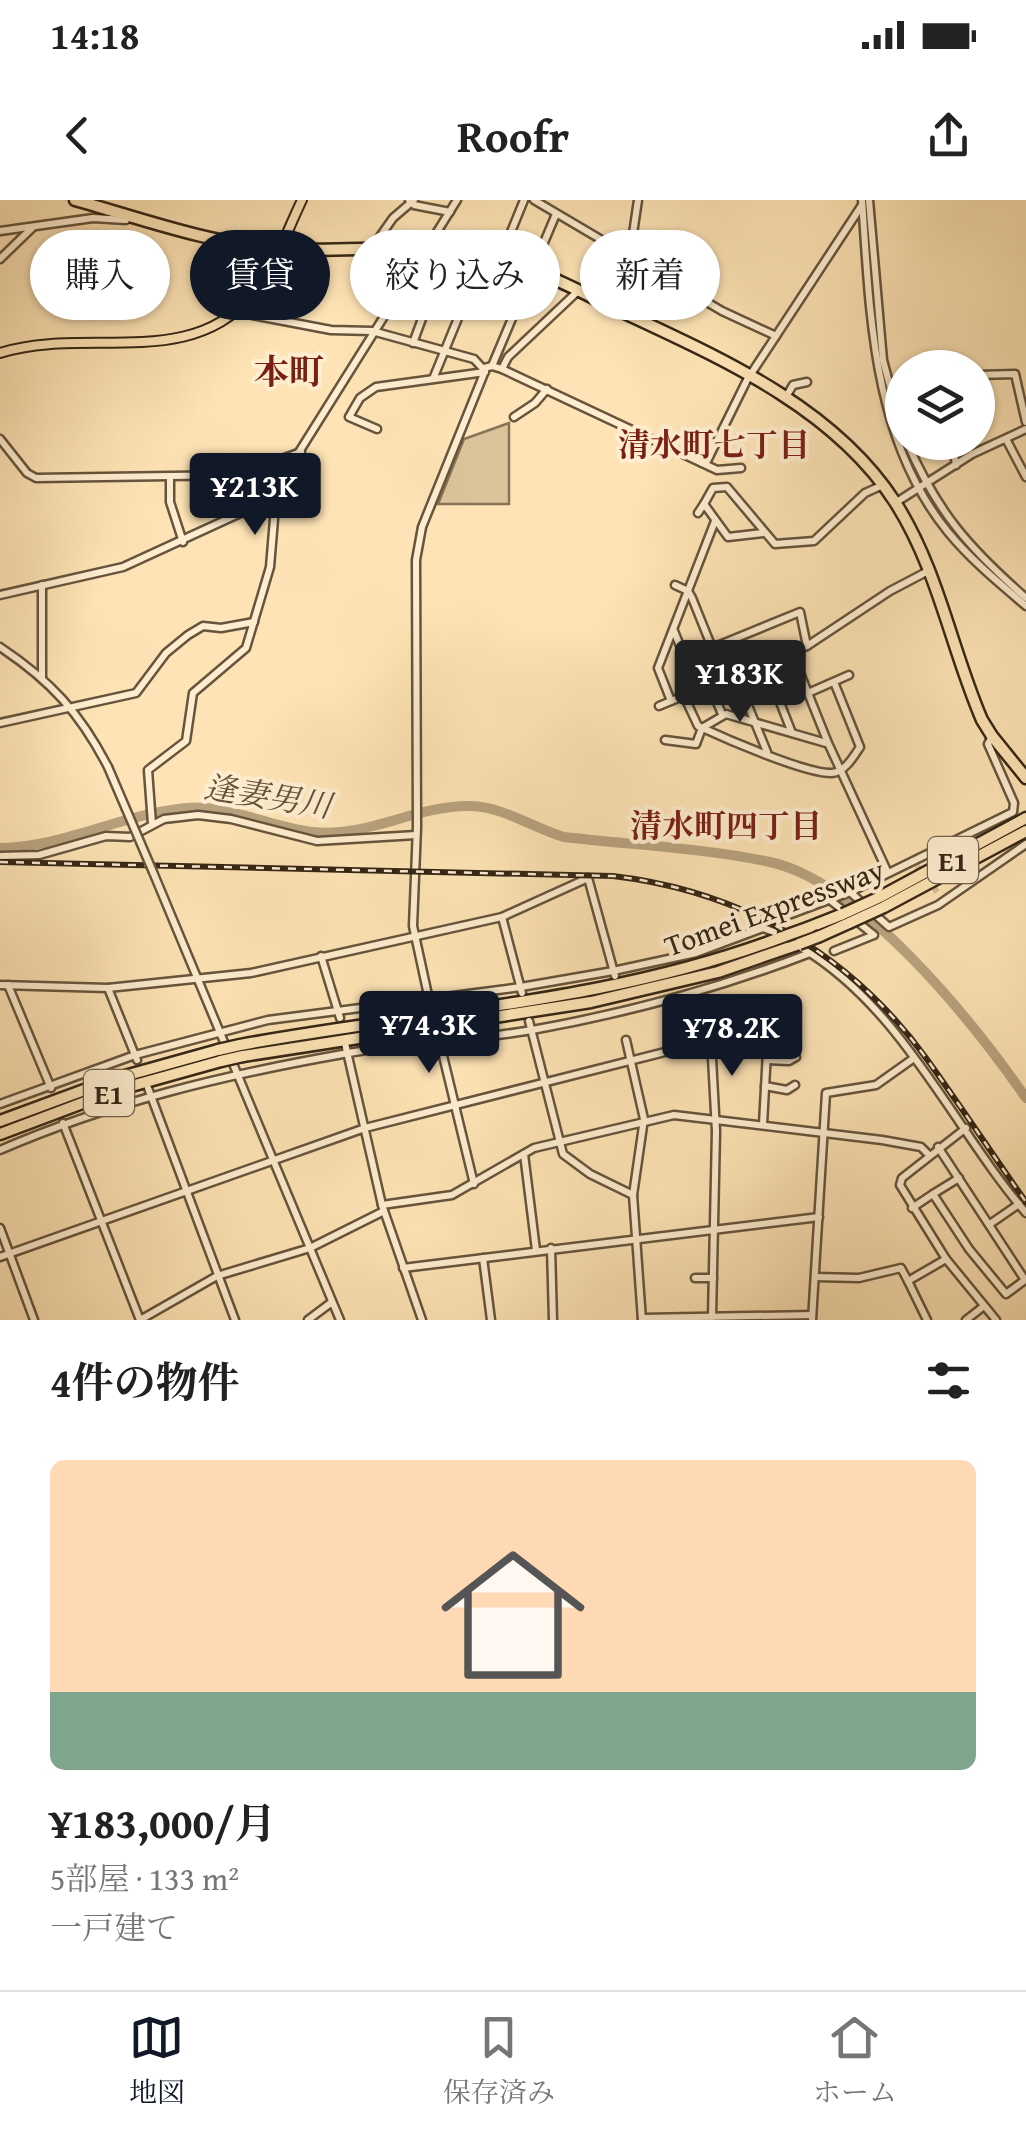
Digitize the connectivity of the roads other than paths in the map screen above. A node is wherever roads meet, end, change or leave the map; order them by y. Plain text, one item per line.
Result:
1 (75, 200) edge
2 (302, 200) edge
3 (458, 200) edge
4 (524, 200) edge
5 (534, 200) edge
6 (638, 200) edge
7 (411, 201) edge
8 (865, 201) edge
9 (450, 212) junction
10 (556, 214) junction
11 (33, 227) junction
12 (287, 230) edge
13 (384, 230) edge
14 (439, 230) edge
15 (512, 230) edge
16 (549, 230) edge
17 (582, 230) edge
18 (634, 230) edge
19 (0, 231) edge
20 (190, 232) edge
21 (190, 233) edge
22 (0, 259) edge
23 (560, 282) edge
24 (578, 290) joint
25 (720, 310) edge
26 (223, 320) edge
27 (278, 320) edge
28 (382, 320) edge
29 (422, 320) edge
30 (457, 320) edge
31 (509, 320) edge
32 (639, 320) edge
33 (374, 332) junction
34 (777, 336) junction
35 (413, 343) junction
36 (444, 352) junction
37 (0, 353) edge
38 (885, 367) edge
39 (487, 368) junction
40 (502, 369) junction
41 (995, 375) edge
42 (750, 376) junction
43 (433, 379) junction
44 (808, 382) dead end
45 (547, 389) junction
46 (786, 398) junction
47 (514, 416) dead end
48 (1026, 425) edge
49 (377, 429) dead end
50 (1006, 439) junction
51 (1, 443) edge
52 (301, 452) junction
53 (913, 460) edge
54 (955, 460) edge
55 (702, 463) junction
56 (956, 464) junction
57 (741, 468) dead end
58 (170, 477) junction
59 (1026, 477) edge
60 (882, 485) junction
61 (922, 488) junction
62 (276, 494) junction
63 (895, 502) junction
64 (704, 504) junction
65 (698, 512) dead end
66 (715, 521) junction
67 (763, 533) junction
68 (183, 542) junction
69 (930, 570) junction
70 (675, 585) dead end
71 (42, 586) junction
72 (688, 591) junction
73 (0, 595) edge
74 (1026, 598) edge
75 (1026, 606) edge
76 (254, 622) junction
77 (673, 630) junction
78 (807, 646) junction
79 (0, 647) edge
80 (712, 648) junction
81 (792, 653) junction
82 (764, 664) junction
83 (849, 675) dead end
84 (42, 676) junction
85 (736, 676) junction
86 (725, 680) junction
87 (834, 682) junction
88 (710, 686) junction
89 (698, 690) junction
90 (808, 692) junction
91 (684, 696) junction
92 (671, 700) junction
93 (660, 706) dead end
94 (72, 709) junction
95 (722, 714) junction
96 (755, 722) junction
97 (0, 723) edge
98 (702, 728) junction
99 (792, 734) junction
100 (992, 736) junction
101 (665, 740) dead end
102 (828, 743) junction
103 (768, 754) junction
104 (840, 770) junction
105 (1026, 778) edge
106 (1026, 818) edge
107 (152, 821) junction
108 (1026, 830) edge
109 (416, 831) junction
110 (1026, 844) edge
111 (0, 856) edge
112 (888, 873) junction
113 (849, 892) junction
114 (937, 892) tunnel mouth
115 (831, 899) junction
116 (945, 900) junction
117 (881, 903) junction
118 (502, 917) junction
119 (782, 917) dead end
120 (846, 918) junction
121 (779, 934) junction
122 (416, 938) junction
123 (803, 948) junction
124 (834, 952) dead end
125 (320, 956) junction
126 (614, 974) junction
127 (197, 981) junction
128 (4, 985) edge
129 (108, 988) junction
130 (521, 990) junction
131 (430, 1004) junction
132 (339, 1014) junction
133 (769, 1016) dead end
134 (528, 1020) dead end
135 (531, 1030) junction
136 (437, 1031) dead end
137 (220, 1034) junction
138 (626, 1040) dead end
139 (711, 1040) junction
140 (439, 1041) junction
141 (346, 1043) dead end
142 (242, 1051) junction
143 (347, 1053) junction
144 (220, 1055) junction
145 (136, 1057) junction
146 (767, 1057) junction
147 (796, 1057) dead end
148 (914, 1058) junction
149 (631, 1061) junction
150 (237, 1075) junction
151 (542, 1082) junction
152 (796, 1085) dead end
153 (766, 1086) junction
154 (51, 1087) junction
155 (149, 1092) junction
156 (0, 1104) edge
157 (454, 1104) junction
158 (644, 1119) junction
159 (716, 1120) junction
160 (0, 1121) edge
161 (63, 1123) junction
162 (764, 1124) junction
163 (365, 1128) junction
164 (966, 1128) junction
165 (0, 1134) edge
166 (822, 1134) junction
167 (559, 1140) junction
168 (938, 1147) junction
169 (0, 1150) edge
170 (524, 1154) junction
171 (929, 1155) junction
172 (274, 1162) junction
173 (959, 1178) junction
174 (474, 1184) junction
175 (187, 1191) junction
176 (933, 1194) junction
177 (633, 1196) junction
178 (1019, 1204) junction
179 (383, 1208) junction
180 (912, 1208) junction
181 (1026, 1213) edge
182 (818, 1217) junction
183 (101, 1222) junction
184 (990, 1224) junction
185 (0, 1228) edge
186 (714, 1229) junction
187 (637, 1238) junction
188 (310, 1248) junction
189 (551, 1248) junction
190 (536, 1250) junction
191 (9, 1253) junction
192 (0, 1257) edge
193 (483, 1258) junction
194 (946, 1260) junction
195 (403, 1268) junction
196 (217, 1276) junction
197 (815, 1277) junction
198 (695, 1278) dead end
199 (713, 1278) junction
200 (908, 1281) junction
201 (1026, 1281) edge
202 (332, 1302) junction
203 (984, 1306) junction
204 (712, 1317) junction
205 (812, 1318) edge
206 (642, 1319) edge
207 (686, 1319) edge
208 (34, 1320) edge
209 (140, 1320) edge
210 (235, 1320) edge
211 (308, 1320) edge
212 (340, 1320) edge
213 (422, 1320) edge
214 (491, 1320) edge
215 (554, 1320) edge
216 (926, 1320) edge
217 (966, 1320) edge
218 (996, 1320) edge

1 - 20 highway
2 - 12 main road
3 - 9 street
4 - 15 street
5 - 10 street
6 - 18 street
7 - 9 street
7 - 13 street
8 - 34 street
8 - 38 street
8 - 61 street
9 - 14 street
10 - 16 street
10 - 17 street
11 - 19 street
11 - 21 street
11 - 22 street
23 - 24 highway
24 - 40 street
25 - 34 street
26 - 37 main road
27 - 33 street
28 - 33 street
29 - 35 street
30 - 36 street
31 - 39 street
32 - 42 highway
33 - 35 street
33 - 52 street
34 - 42 street
35 - 36 street
36 - 39 street
36 - 43 street
39 - 40 street
39 - 43 street
39 - 109 street
40 - 45 street
41 - 48 street
42 - 46 highway
42 - 55 street
43 - 49 street
44 - 46 street
45 - 47 street
45 - 55 street
46 - 60 highway
48 - 50 street
50 - 56 street
50 - 59 street
51 - 58 street
52 - 58 street
52 - 62 street
53 - 61 street
54 - 56 street
55 - 57 street
56 - 61 street
58 - 68 street
60 - 63 highway
60 - 67 street
61 - 63 street
61 - 74 street
61 - 75 street
62 - 68 street
62 - 76 street
63 - 69 highway
64 - 65 street
64 - 66 street
64 - 67 street
66 - 67 street
66 - 72 street
68 - 71 street
69 - 78 street
69 - 100 highway
70 - 72 street
71 - 73 street
71 - 84 street
72 - 77 street
72 - 80 street
76 - 94 street
76 - 107 street
77 - 89 street
77 - 92 street
78 - 80 street
78 - 81 street
79 - 84 street
80 - 86 street
81 - 82 street
81 - 90 street
82 - 85 street
82 - 99 street
83 - 87 street
84 - 94 street
85 - 86 street
85 - 96 street
86 - 88 street
87 - 90 street
87 - 104 street
88 - 89 street
88 - 95 street
89 - 91 street
90 - 102 street
91 - 92 street
91 - 98 street
92 - 93 street
94 - 97 street
94 - 127 street, bridge
95 - 96 street
95 - 98 street
96 - 99 street
96 - 103 street
98 - 101 street
98 - 103 street
99 - 102 street
100 - 105 highway
100 - 112 street
102 - 104 street
103 - 104 street
104 - 112 street
106 - 117 highway, Tomei Expressway / E1
107 - 109 street
107 - 111 street
108 - 117 highway, Tomei Expressway / E1
109 - 122 street
110 - 116 street
112 - 113 street
113 - 115 street
113 - 116 street
114 - 116 street
115 - 119 street
115 - 124 street
117 - 120 highway, Tomei Expressway / E1, bridge
118 - 122 street
118 - 126 street
118 - 130 street
120 - 121 highway, Tomei Expressway / E1, bridge
120 - 123 highway, Tomei Expressway / E1, bridge
121 - 126 street
121 - 142 highway, Tomei Expressway / E1
122 - 125 street
122 - 131 street
123 - 135 street
123 - 142 highway, Tomei Expressway / E1
123 - 148 street
125 - 127 street
125 - 132 street
126 - 130 street
127 - 129 street
127 - 137 street
128 - 129 street
128 - 154 street
129 - 145 street
130 - 131 street
131 - 132 street
132 - 137 street
133 - 146 street
134 - 135 street
135 - 140 street
135 - 151 street
136 - 140 street
137 - 145 street
137 - 150 street
138 - 149 street
139 - 146 street
139 - 149 street
139 - 159 street
140 - 143 street
140 - 157 street
141 - 143 street
142 - 144 highway, Tomei Expressway / E1, bridge
143 - 150 street
143 - 163 street
144 - 160 highway, Tomei Expressway / E1
144 - 165 highway, Tomei Expressway / E1
145 - 154 street
146 - 147 street
146 - 153 street
148 - 164 street
148 - 166 street
149 - 151 street
149 - 158 street
150 - 155 street
150 - 172 street
151 - 157 street
151 - 167 street
152 - 153 street
153 - 162 street
154 - 156 street
155 - 161 street
155 - 175 street
157 - 163 street
157 - 174 street
158 - 159 street
158 - 167 street
158 - 177 street
159 - 162 street
159 - 186 street
161 - 169 street
161 - 183 street
162 - 166 street
163 - 172 street
163 - 179 street
164 - 168 street
164 - 178 street
166 - 171 street
166 - 182 street
167 - 170 street
167 - 177 street
168 - 171 street
168 - 173 street
170 - 174 street
170 - 190 street
171 - 180 street
172 - 175 street
172 - 188 street
173 - 176 street
173 - 184 street
174 - 179 street
175 - 183 street
175 - 196 street
176 - 180 street
176 - 201 street
177 - 187 street
178 - 181 street
178 - 184 street
179 - 188 street
179 - 195 street
180 - 194 street
182 - 186 street
182 - 197 street
183 - 191 street
183 - 209 street
184 - 201 street
185 - 191 street
186 - 187 street
186 - 199 street
187 - 189 street
187 - 206 street
188 - 196 street
188 - 202 street
189 - 190 street
189 - 215 street
190 - 193 street
191 - 192 street
191 - 208 street
193 - 195 street
193 - 214 street
194 - 200 street
194 - 203 street
195 - 213 street
196 - 209 street
196 - 210 street
197 - 200 street
197 - 205 street
198 - 199 street
199 - 204 street
200 - 216 street
202 - 211 street
202 - 212 street
203 - 217 street
203 - 218 street
204 - 205 street
204 - 207 street
206 - 207 street

